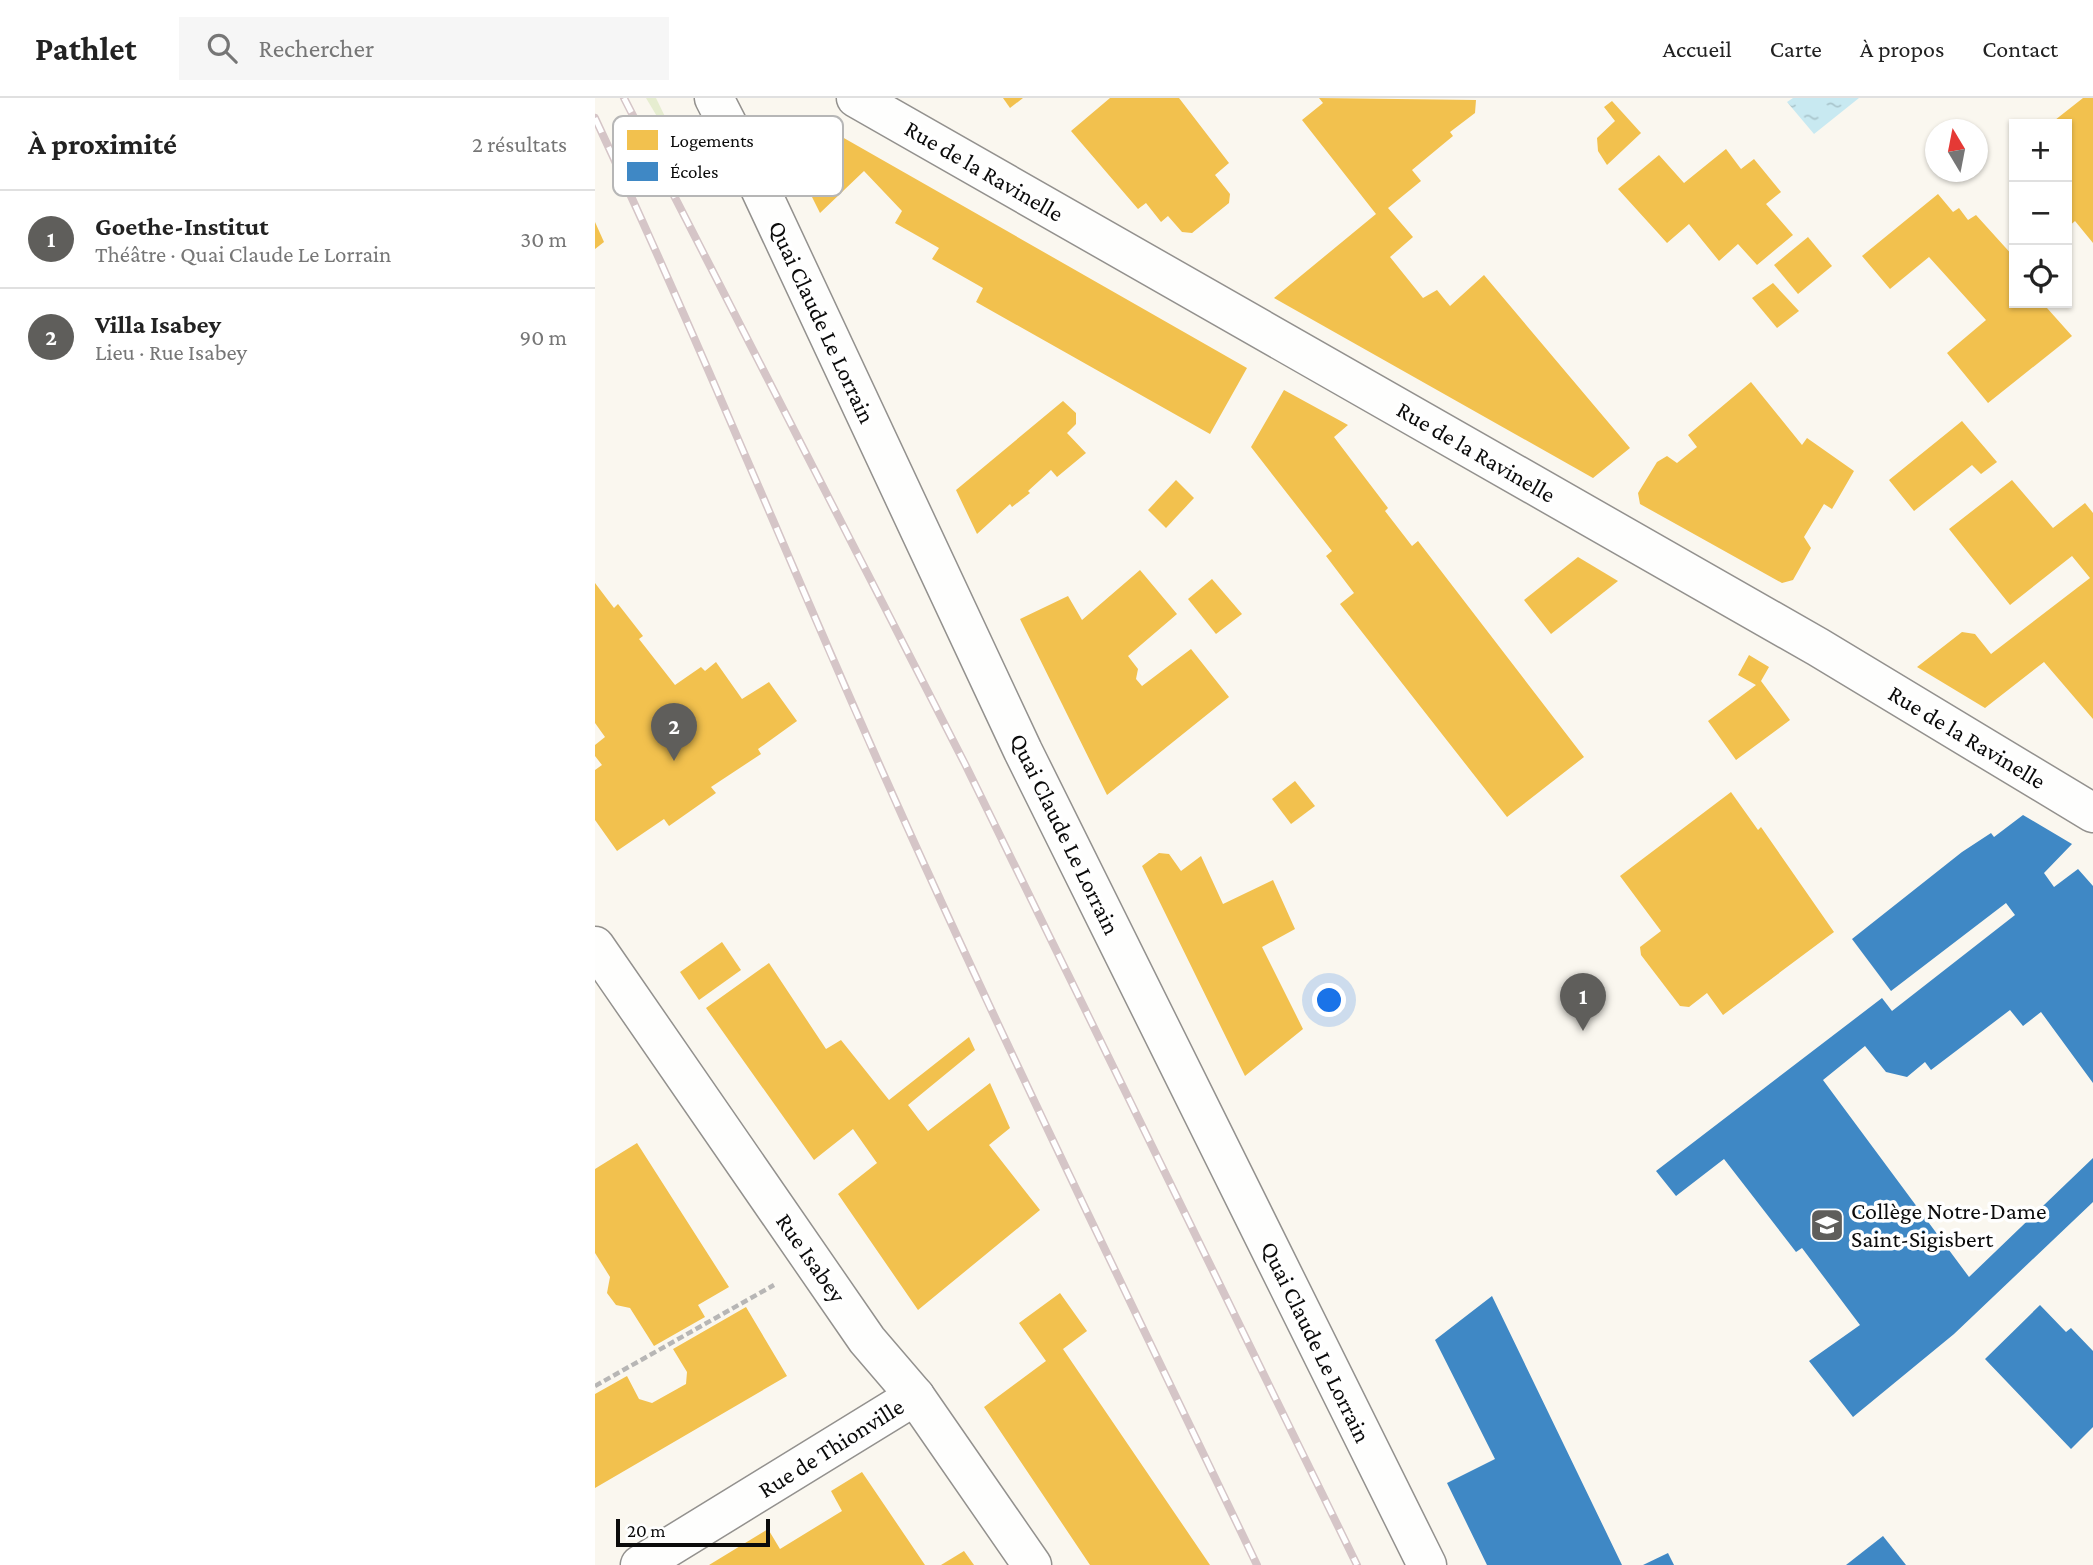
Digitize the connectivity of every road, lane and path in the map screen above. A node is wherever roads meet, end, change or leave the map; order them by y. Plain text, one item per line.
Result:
1 (714, 98) edge
2 (856, 98) edge
3 (723, 116) edge
4 (763, 196) edge
5 (2093, 813) edge
6 (595, 946) edge
7 (779, 1283) dead end
8 (595, 1386) edge
9 (915, 1396) junction
10 (640, 1565) edge
11 (1032, 1565) edge
12 (1427, 1565) edge

1 - 3 street, Quai Claude Le Lorrain
2 - 5 street, Rue de la Ravinelle
4 - 12 street, Quai Claude Le Lorrain
6 - 9 street, Rue Isabey
7 - 8 path
9 - 10 street, Rue de Thionville
9 - 11 street, Rue Isabey

